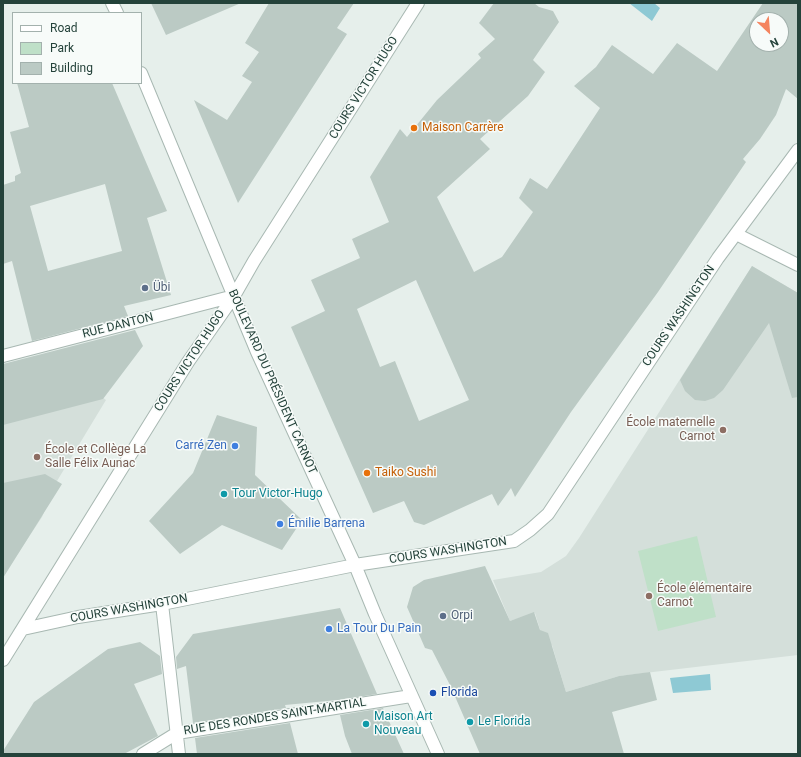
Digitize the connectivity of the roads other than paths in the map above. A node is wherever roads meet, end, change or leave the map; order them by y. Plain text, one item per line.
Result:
1 (418, 3) edge
2 (142, 75) edge
3 (798, 150) edge
4 (736, 234) junction
5 (798, 265) edge
6 (234, 296) junction
7 (3, 356) edge
8 (355, 565) junction
9 (162, 604) junction
10 (23, 629) junction
11 (3, 660) edge
12 (411, 696) junction
13 (177, 733) junction
14 (144, 754) edge
15 (179, 754) edge
16 (438, 754) edge

1 - 6 street, COURS VICTOR HUGO
2 - 6 street, BOULEVARD DU PRÉSIDENT CARNOT
3 - 4 street, COURS WASHINGTON
4 - 5 street
4 - 8 street, COURS WASHINGTON
6 - 7 street, RUE DANTON
6 - 8 street, BOULEVARD DU PRÉSIDENT CARNOT
6 - 10 street, COURS VICTOR HUGO
8 - 9 street, COURS WASHINGTON
8 - 12 street, BOULEVARD DU PRÉSIDENT CARNOT
9 - 10 street, COURS WASHINGTON
9 - 13 street
10 - 11 street, COURS VICTOR HUGO
12 - 13 street, RUE DES RONDES SAINT-MARTIAL
12 - 16 street, BOULEVARD DU PRÉSIDENT CARNOT
13 - 14 street, RUE DES RONDES SAINT-MARTIAL
13 - 15 street

